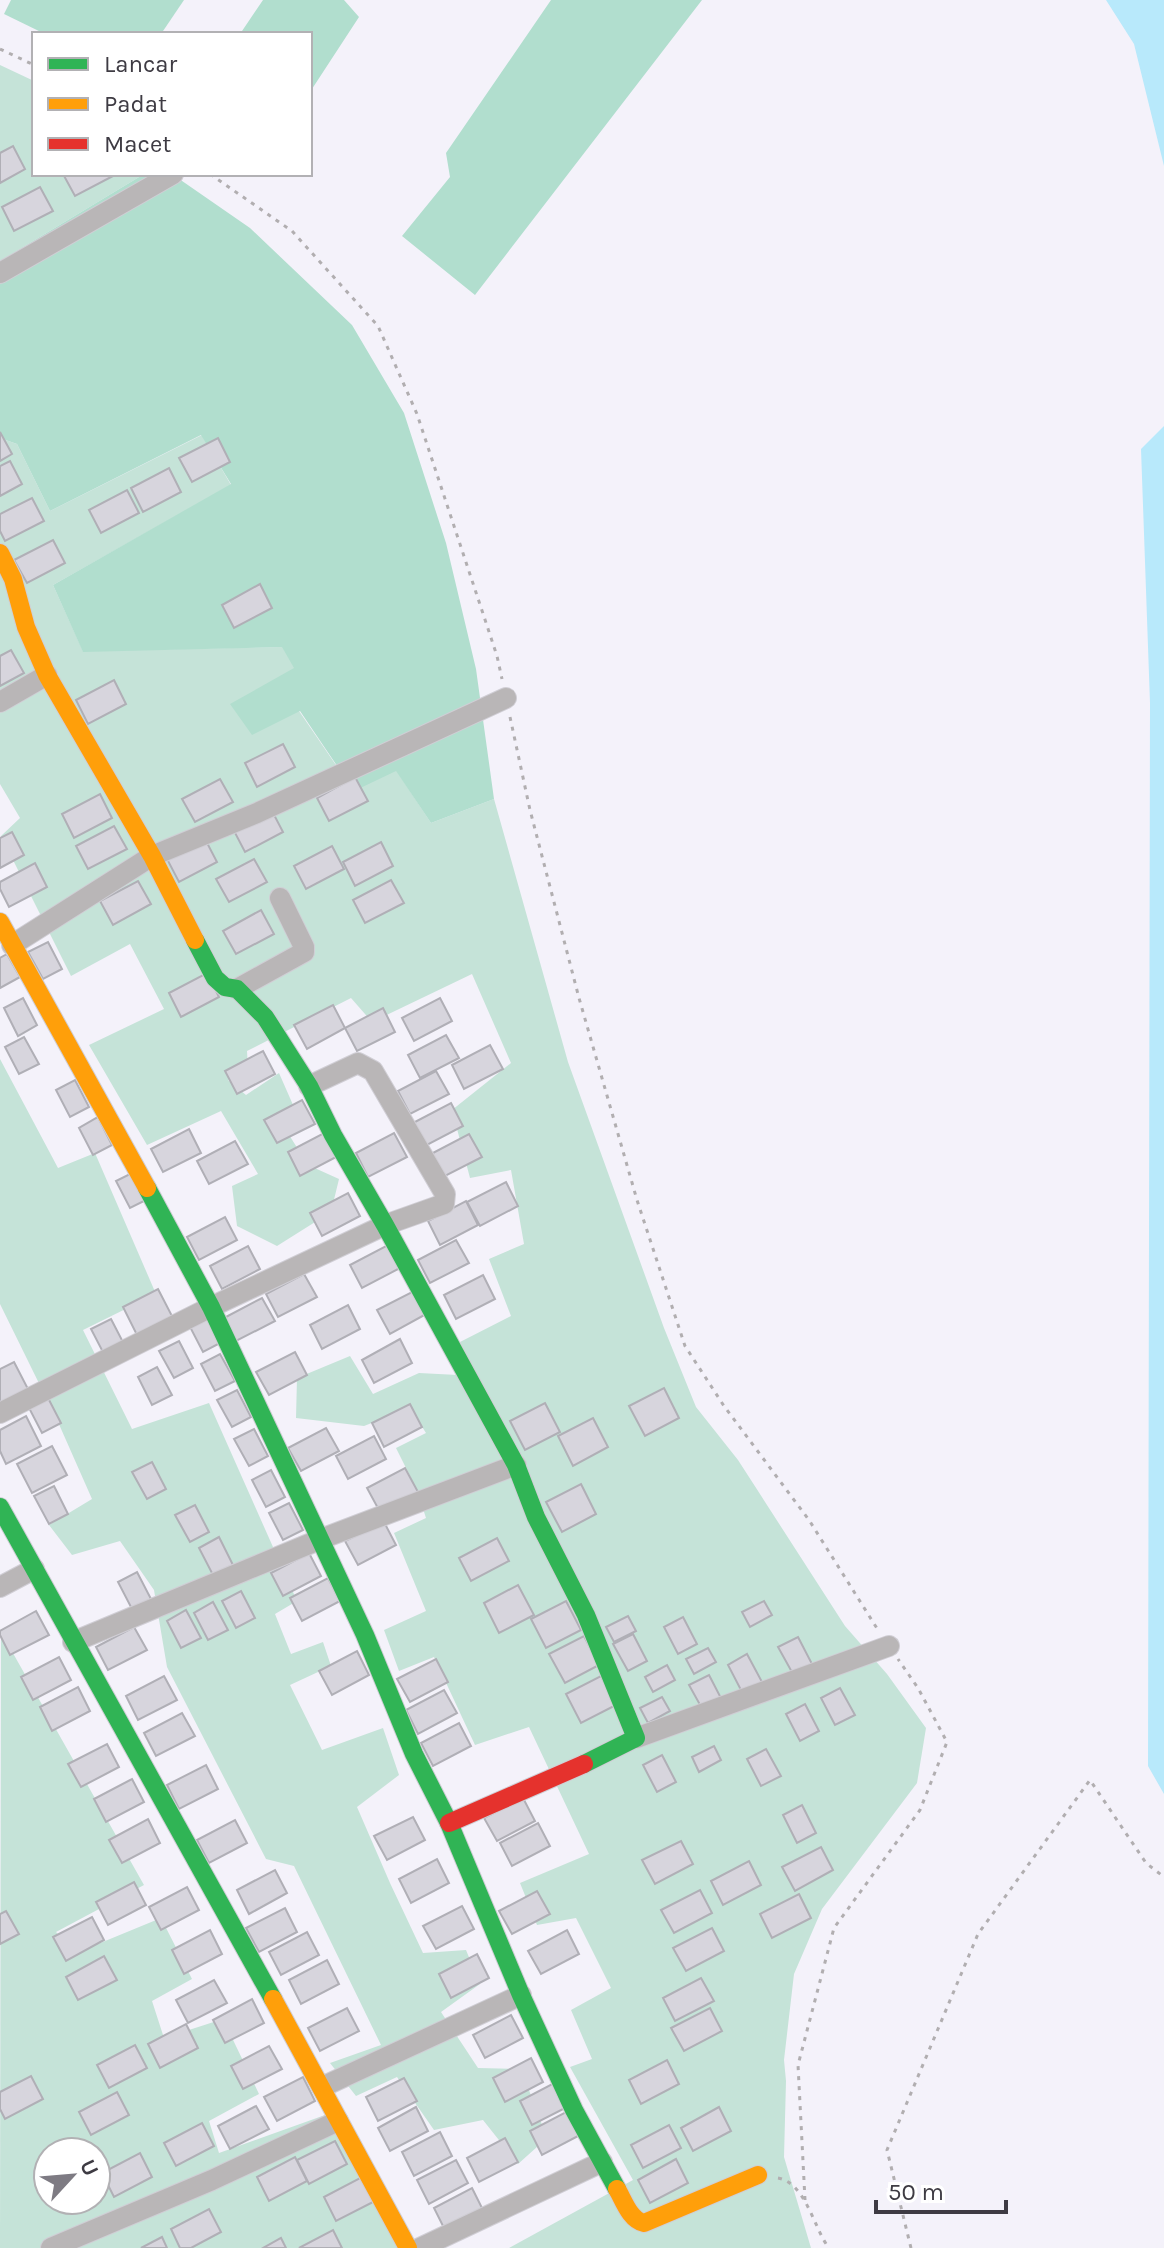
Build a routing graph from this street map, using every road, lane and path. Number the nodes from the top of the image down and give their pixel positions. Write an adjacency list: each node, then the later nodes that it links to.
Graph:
1 (0, 49): 2 (path)
2 (32, 64)
3 (170, 176): 5 (street)
4 (213, 176): 8 (path)
5 (0, 273)
6 (0, 553): 7 (street)
7 (47, 675): 9 (street); 10 (street)
8 (506, 698): 10 (street); 25 (path)
9 (0, 702)
10 (152, 856): 13 (street); 14 (street)
11 (280, 898): 14 (street)
12 (0, 922): 13 (street)
13 (12, 945): 17 (street)
14 (237, 989): 15 (street)
15 (309, 1086): 16 (street); 16 (street)
16 (385, 1225): 17 (street); 19 (street)
17 (211, 1307): 18 (street); 21 (street)
18 (0, 1413)
19 (516, 1465): 21 (street); 26 (street)
20 (0, 1507): 22 (street)
21 (321, 1539): 24 (street); 27 (street)
22 (34, 1569): 23 (street); 24 (street)
23 (0, 1587)
24 (73, 1642): 30 (street)
25 (889, 1646): 26 (street); 34 (path)
26 (636, 1738): 27 (street)
27 (449, 1823): 29 (street)
28 (1164, 1877): 39 (path)
29 (521, 1995): 30 (street); 32 (street)
30 (322, 2087): 31 (street)
31 (338, 2121): 35 (street); 36 (street)
32 (602, 2162): 33 (street); 37 (street)
33 (758, 2175): 34 (path)
34 (805, 2200): 38 (path)
35 (51, 2248)
36 (408, 2248)
37 (420, 2248)
38 (829, 2248)
39 (911, 2248)

